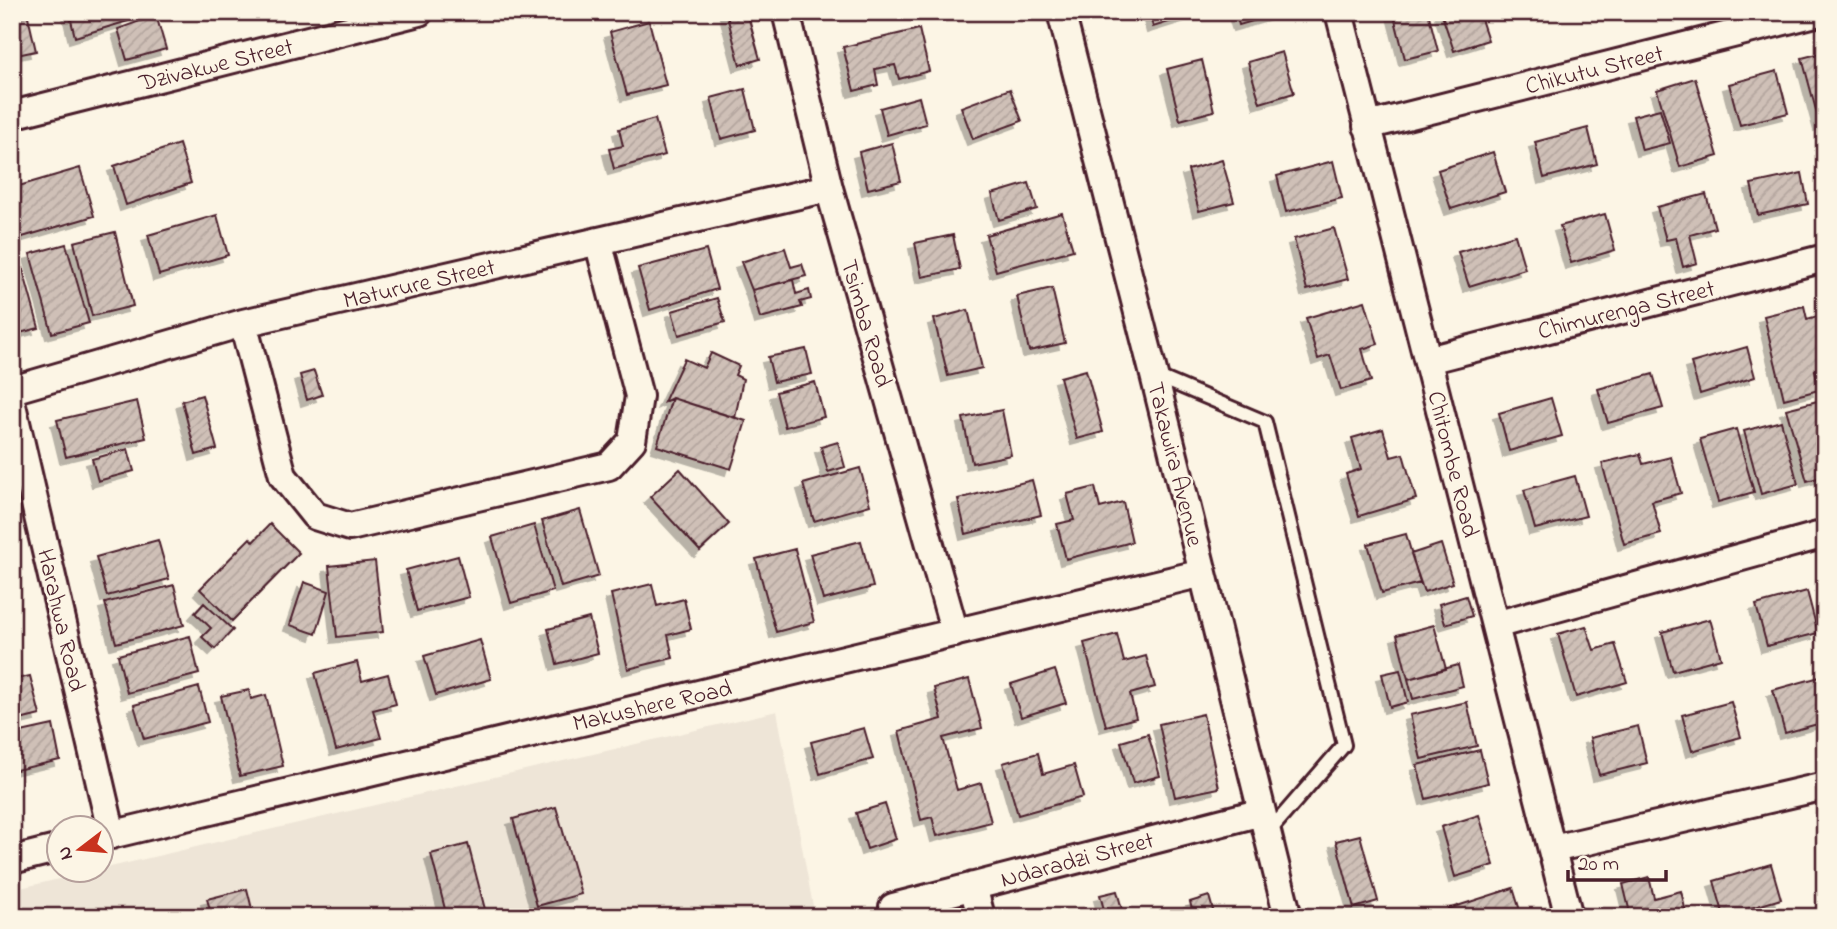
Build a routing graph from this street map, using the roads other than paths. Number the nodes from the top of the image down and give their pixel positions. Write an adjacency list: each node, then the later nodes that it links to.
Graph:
1 (419, 12): 6 (street, Dzivakwe Street)
2 (786, 12): 8 (street, Tsimba Road)
3 (1061, 12): 13 (street, Takawira Avenue)
4 (1339, 12): 7 (street, Chitombe Road)
5 (1821, 12): 7 (street, Chikutu Street)
6 (12, 115)
7 (1367, 126): 12 (street, Chitombe Road)
8 (829, 188): 9 (street, Maturure Street); 19 (street, Tsimba Road)
9 (598, 241): 11 (street, Maturure Street); 11 (street)
10 (1825, 258): 12 (street, Chimurenga Street)
11 (243, 323): 14 (street, Maturure Street)
12 (1428, 360): 18 (street, Chitombe Road)
13 (1154, 375): 17 (street, Takawira Avenue); 22 (lane)
14 (12, 390)
15 (12, 405): 21 (street, Harahwa Road)
16 (1825, 534): 18 (street)
17 (1203, 573): 19 (street, Makushere Road); 22 (street, Takawira Avenue)
18 (1495, 625): 24 (street, Chitombe Road)
19 (954, 633): 23 (street, Makushere Road)
20 (1825, 786): 24 (street)
21 (102, 814)
22 (1265, 823): 27 (street, Ndaradzi Street); 30 (street, Takawira Avenue)
23 (116, 834)
24 (1553, 849): 31 (street, Chitombe Road)
25 (46, 852): 26 (street)
26 (12, 860)
27 (973, 886): 28 (street, Ndaradzi Street); 29 (street)
28 (893, 907)
29 (981, 917)
30 (1288, 917)
31 (1569, 917)

